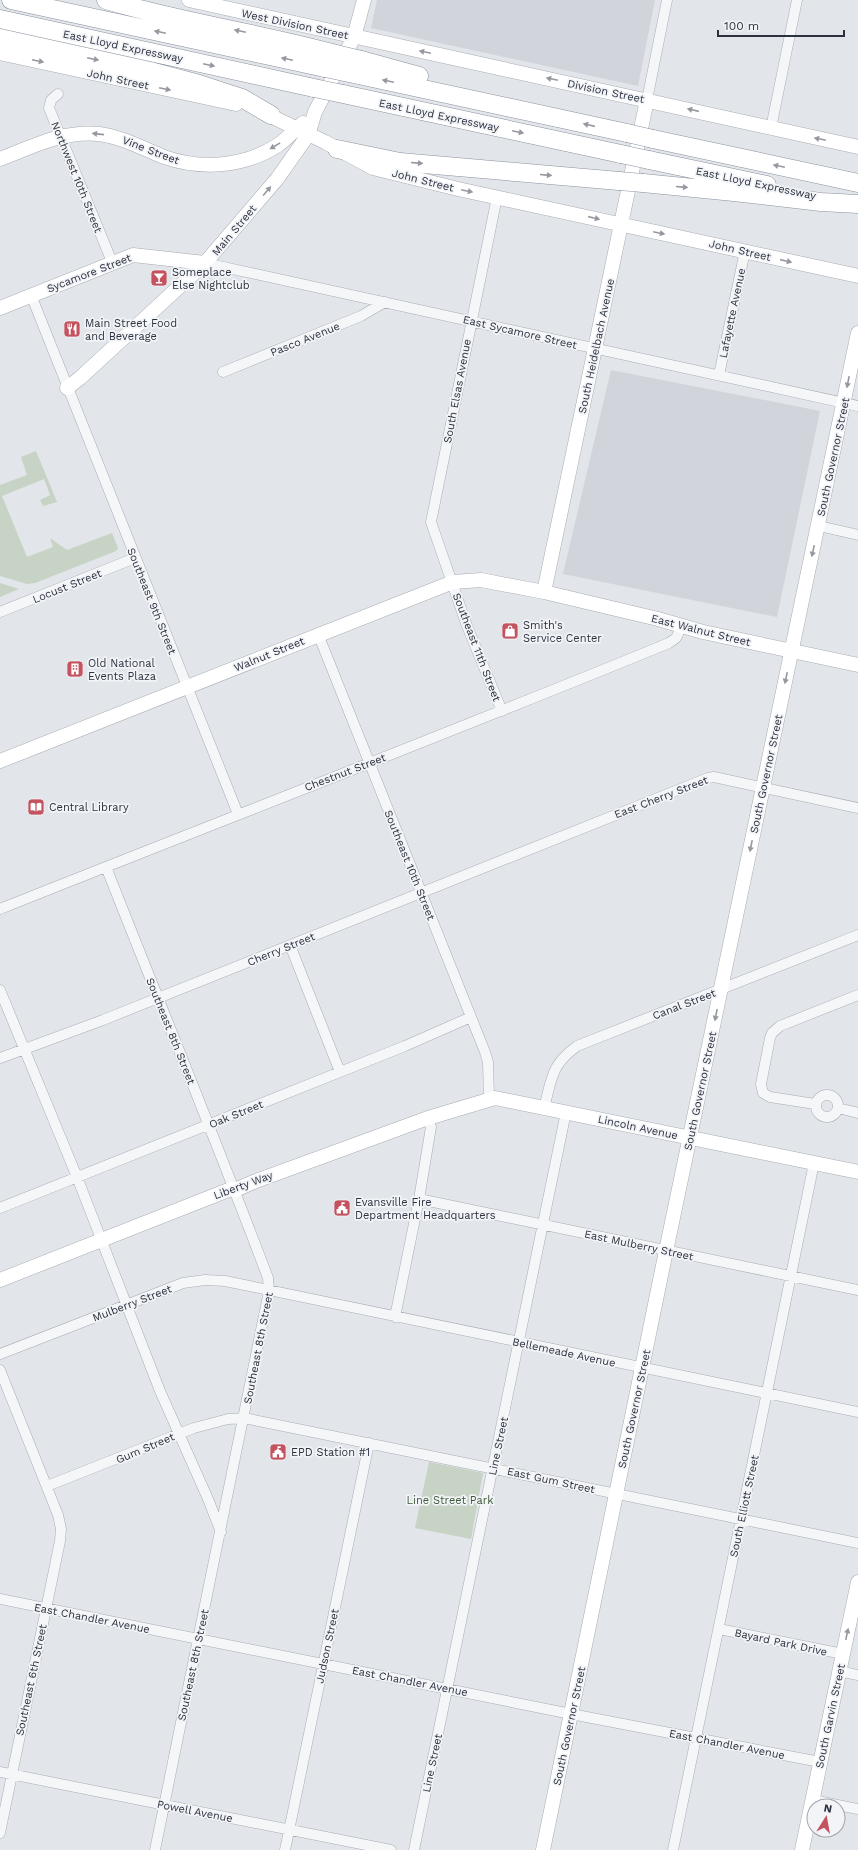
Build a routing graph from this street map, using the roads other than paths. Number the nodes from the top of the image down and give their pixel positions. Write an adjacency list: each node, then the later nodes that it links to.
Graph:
1 (106, 0): 11 (highway, one-way to 1)
2 (189, 0): 8 (main road, West Division Street)
3 (364, 0): 8 (main road)
4 (667, 0): 13 (street)
5 (797, 0): 15 (street)
6 (18, 2): 11 (highway, East Lloyd Expressway, one-way to 6)
7 (0, 19): 23 (highway, East Lloyd Expressway, one-way to 23, bridge)
8 (354, 37): 13 (main road, Division Street, one-way to 8); 16 (main road, Vine Street)
9 (0, 38): 14 (highway, one-way to 14)
10 (0, 53): 14 (main road, John Street, one-way to 14)
11 (329, 60): 21 (highway, East Lloyd Expressway, one-way to 11, bridge)
12 (58, 94): 17 (street, Northwest 10th Street)
13 (647, 100): 15 (main road, Division Street, one-way to 13); 24 (main road, South Heidelbach Avenue)
14 (271, 115): 16 (main road, John Street)
15 (771, 128): 18 (main road, Division Street, one-way to 15)
16 (302, 132): 17 (main road, Vine Street, one-way to 17); 19 (main road, John Street); 27 (main road, Main Street, one-way to 16)
17 (60, 136): 20 (main road, Vine Street); 26 (street, Northwest 10th Street)
18 (858, 147)
19 (337, 149): 22 (main road, John Street, one-way to 22); 23 (highway, one-way to 23, bridge)
20 (0, 159)
21 (858, 183)
22 (497, 197): 24 (main road, John Street, one-way to 24); 32 (street, South Elsas Avenue)
23 (858, 204)
24 (621, 225): 25 (main road, John Street, one-way to 25); 34 (main road, South Heidelbach Avenue)
25 (745, 251): 28 (main road, John Street, one-way to 28); 36 (street, Lafayette Avenue)
26 (112, 262): 27 (main road, Sycamore Street); 29 (main road, Sycamore Street)
27 (205, 263): 30 (street, East Sycamore Street); 37 (main road, Main Street)
28 (858, 276)
29 (31, 295): 31 (main road, Sycamore Street); 37 (street, Southeast 9th Street)
30 (385, 302): 32 (street, East Sycamore Street); 35 (street, Pasco Avenue)
31 (0, 308)
32 (471, 321): 34 (street, East Sycamore Street); 43 (street, South Elsas Avenue)
33 (858, 333): 38 (main road, South Governor Street, one-way to 38)
34 (595, 348): 36 (street, East Sycamore Street); 44 (main road, South Heidelbach Avenue)
35 (223, 372)
36 (719, 375): 38 (street, East Sycamore Street)
37 (67, 388): 42 (street, Southeast 9th Street)
38 (844, 403): 39 (street, East Sycamore Street); 40 (main road, South Governor Street)
39 (858, 406)
40 (819, 526): 41 (street); 48 (main road, South Governor Street, one-way to 48)
41 (858, 535)
42 (135, 558): 45 (street, Locust Street); 50 (street, Southeast 9th Street)
43 (453, 582): 44 (main road, Walnut Street); 47 (main road, Walnut Street); 51 (street, Southeast 11th Street)
44 (544, 592): 46 (main road, East Walnut Street)
45 (0, 612)
46 (682, 626): 48 (main road, East Walnut Street); 51 (street, Chestnut Street)
47 (318, 634): 50 (main road, Walnut Street); 53 (street, Southeast 10th Street)
48 (792, 651): 49 (main road, East Walnut Street); 54 (main road, South Governor Street, one-way to 54)
49 (858, 665)
50 (186, 687): 52 (main road, Walnut Street); 56 (street, Southeast 9th Street)
51 (502, 711): 53 (street, Chestnut Street)
52 (0, 761)
53 (369, 763): 56 (street, Chestnut Street); 59 (street, Southeast 10th Street)
54 (764, 787): 55 (street, East Cherry Street); 57 (street, East Cherry Street); 64 (main road, South Governor Street, one-way to 64)
55 (858, 808)
56 (238, 814): 58 (street, Chestnut Street)
57 (560, 837): 59 (street, Cherry Street)
58 (106, 867): 60 (street, Chestnut Street); 66 (street, Southeast 8th Street)
59 (421, 892): 62 (street, Cherry Street); 67 (street, Southeast 10th Street)
60 (0, 909)
61 (858, 935): 64 (street, Canal Street)
62 (290, 945): 66 (street, Cherry Street); 70 (street)
63 (0, 990): 68 (street)
64 (721, 990): 73 (street, Canal Street); 79 (main road, South Governor Street, one-way to 79)
65 (858, 995): 72 (street)
66 (158, 998): 68 (street, Cherry Street); 78 (street, Southeast 8th Street)
67 (471, 1017): 70 (street, Oak Street); 71 (street, Southeast 10th Street)
68 (24, 1048): 69 (street, Cherry Street); 82 (street)
69 (0, 1058)
70 (340, 1072): 78 (street, Oak Street)
71 (489, 1099): 73 (main road, Lincoln Avenue); 77 (main road, Liberty Way)
72 (816, 1104): 74 (street); 74 (street)
73 (544, 1108): 75 (main road, Lincoln Avenue)
74 (838, 1108): 76 (street)
75 (566, 1112): 79 (main road, Lincoln Avenue); 86 (street, Line Street)
76 (858, 1113)
77 (428, 1118): 83 (main road, Liberty Way); 84 (street)
78 (208, 1125): 82 (street, Oak Street); 83 (street, Southeast 8th Street)
79 (691, 1138): 80 (main road, Lincoln Avenue); 88 (main road, South Governor Street)
80 (814, 1163): 81 (main road, Lincoln Avenue); 89 (street, South Elliott Street)
81 (858, 1172)
82 (77, 1177): 85 (street, Oak Street); 87 (street)
83 (235, 1190): 87 (main road, Liberty Way); 92 (street, Southeast 8th Street)
84 (419, 1199): 86 (street, East Mulberry Street); 94 (street)
85 (0, 1208)
86 (543, 1225): 88 (street, East Mulberry Street); 95 (street, Line Street)
87 (102, 1240): 90 (main road, Liberty Way); 93 (street)
88 (666, 1251): 89 (street, East Mulberry Street); 97 (main road, South Governor Street)
89 (791, 1276): 91 (street, East Mulberry Street); 99 (street, South Elliott Street)
90 (0, 1280)
91 (858, 1290)
92 (269, 1291): 93 (street, Mulberry Street); 94 (street, Bellemeade Avenue); 101 (street, Southeast 8th Street)
93 (127, 1304): 96 (street, Mulberry Street); 102 (street)
94 (395, 1317): 95 (street, Bellemeade Avenue)
95 (520, 1342): 97 (street, Bellemeade Avenue); 104 (street, Line Street)
96 (0, 1354)
97 (643, 1368): 99 (street, Bellemeade Avenue); 106 (main road, South Governor Street)
98 (0, 1370): 105 (street, Southeast 6th Street)
99 (766, 1394): 100 (street, Bellemeade Avenue); 107 (street, South Elliott Street)
100 (858, 1412)
101 (244, 1418): 102 (street, Gum Street); 103 (street, East Gum Street); 108 (street, Southeast 8th Street)
102 (179, 1434): 105 (street, Gum Street); 108 (street)
103 (369, 1443): 104 (street, East Gum Street); 116 (street, Judson Street)
104 (493, 1468): 106 (street, East Gum Street); 119 (street, Line Street)
105 (47, 1486): 112 (street, Southeast 6th Street)
106 (617, 1493): 107 (street, East Gum Street); 120 (main road, South Governor Street)
107 (741, 1519): 109 (street, East Gum Street); 113 (street, South Elliott Street)
108 (221, 1532): 114 (street, Southeast 8th Street)
109 (858, 1543)
110 (858, 1582): 115 (main road, South Garvin Street, one-way to 110)
111 (0, 1600): 112 (street, East Chandler Avenue)
112 (46, 1609): 114 (street, East Chandler Avenue); 124 (street, Southeast 6th Street)
113 (718, 1629): 115 (street, Bayard Park Drive); 121 (street, South Elliott Street)
114 (199, 1639): 116 (street, East Chandler Avenue); 126 (street, Southeast 8th Street)
115 (843, 1654): 117 (main road, South Garvin Street)
116 (324, 1664): 119 (street, East Chandler Avenue); 129 (street, Judson Street)
117 (839, 1672): 118 (street); 122 (main road, South Garvin Street)
118 (858, 1675)
119 (447, 1689): 120 (street, East Chandler Avenue); 135 (street, Line Street)
120 (571, 1714): 121 (street, East Chandler Avenue); 136 (main road, South Governor Street)
121 (696, 1738): 122 (street, East Chandler Avenue); 137 (street, South Elliott Street)
122 (820, 1762): 125 (main road, South Garvin Street)
123 (0, 1772): 124 (street, Powell Avenue)
124 (12, 1774): 126 (street, Powell Avenue); 131 (street, Southeast 6th Street)
125 (813, 1798)
126 (164, 1804): 129 (street, Powell Avenue); 132 (street, Southeast 8th Street)
127 (846, 1807): 128 (street)
128 (858, 1809)
129 (289, 1830): 133 (street, Judson Street); 134 (street, Powell Avenue)
130 (806, 1832): 138 (main road, South Garvin Street)
131 (0, 1833)
132 (155, 1850)
133 (285, 1850)
134 (391, 1850)
135 (414, 1850)
136 (543, 1850)
137 (673, 1850)
138 (802, 1850)

